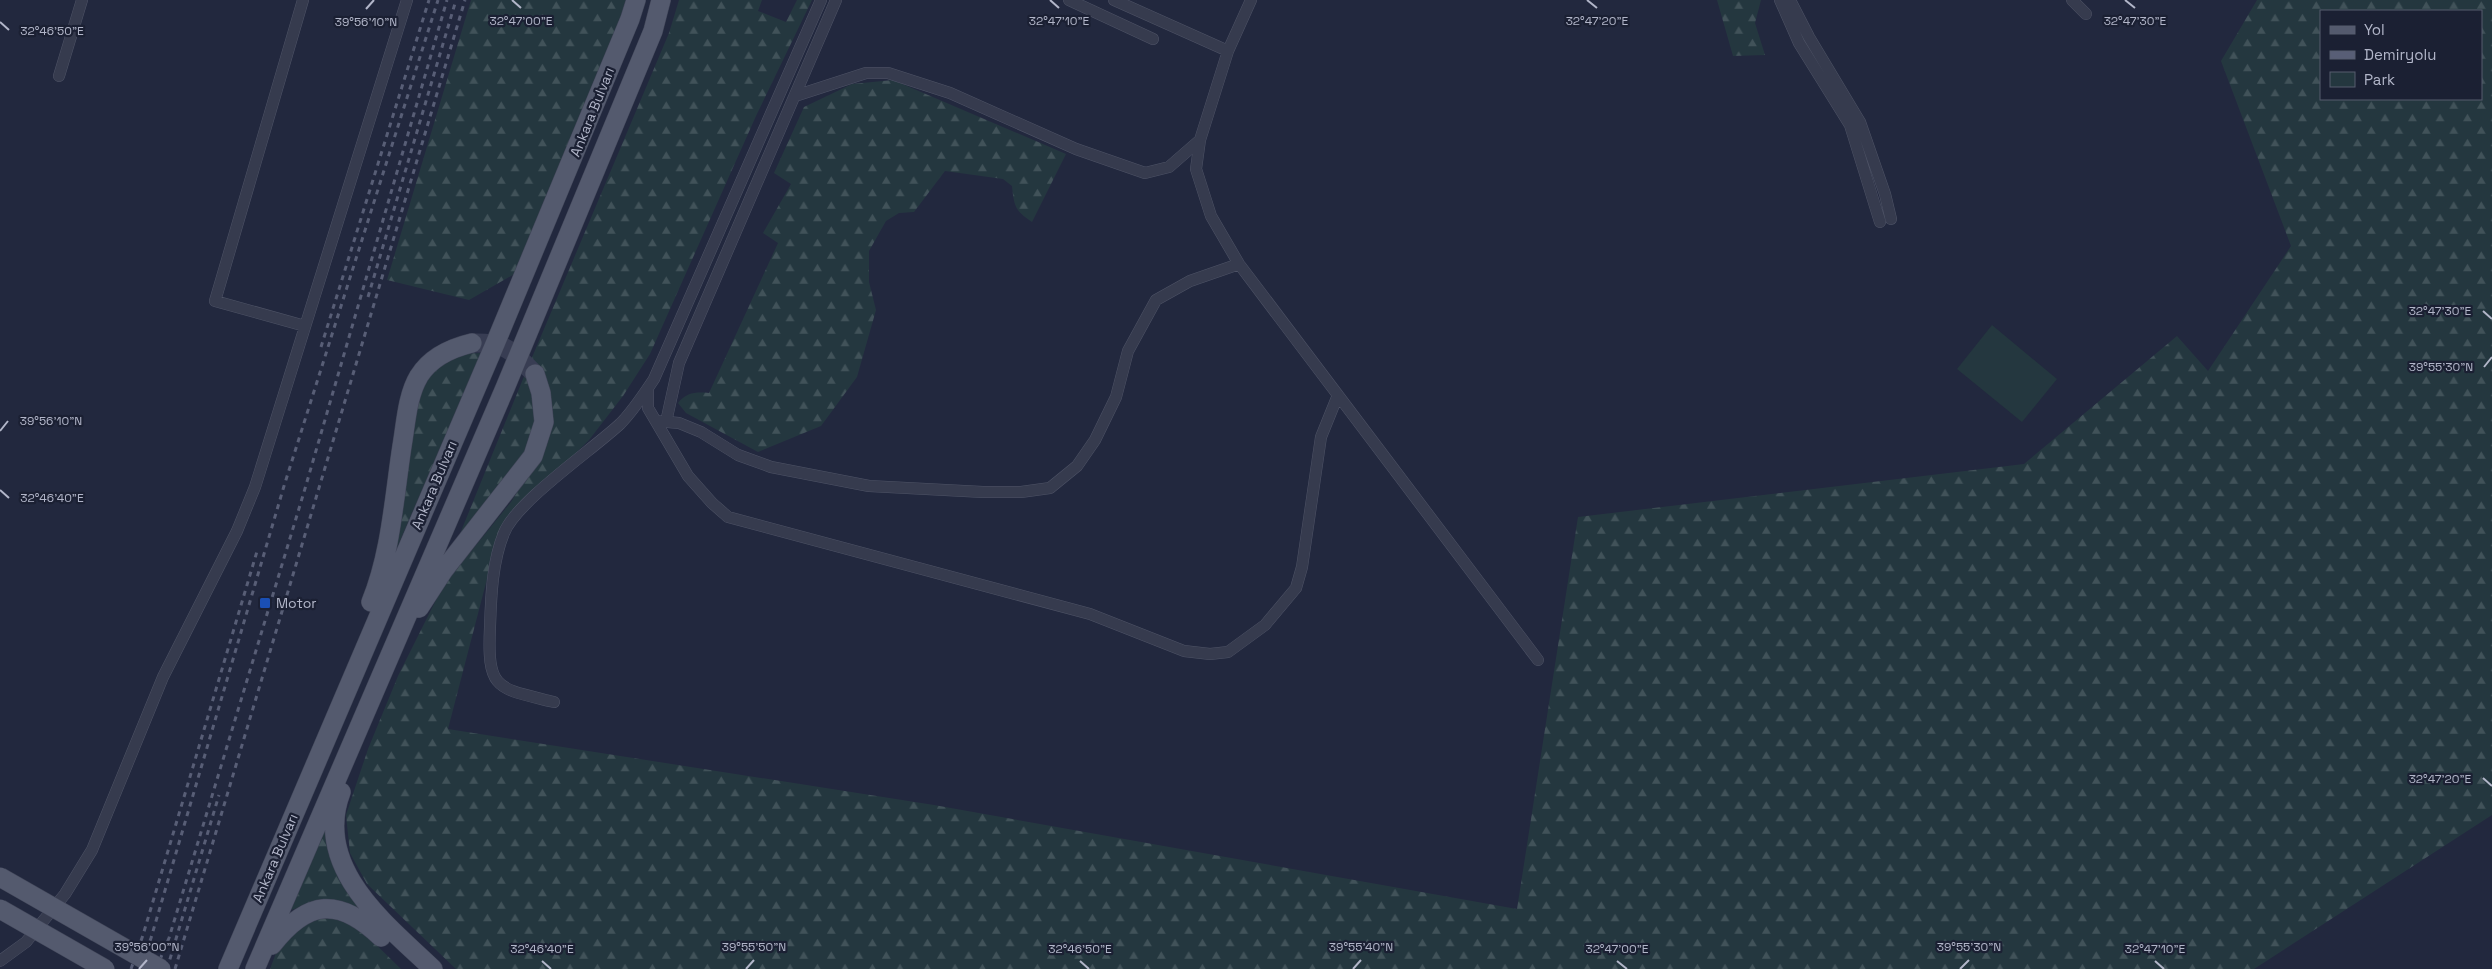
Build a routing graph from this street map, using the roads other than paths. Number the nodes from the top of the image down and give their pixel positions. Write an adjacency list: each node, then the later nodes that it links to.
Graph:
1 (82, 0): 17 (street)
2 (303, 0): 21 (street)
3 (407, 0): 21 (street)
4 (636, 0): 30 (main road, Ankara Bulvarı)
5 (661, 0): 28 (main road, Ankara Bulvarı)
6 (821, 0): 24 (street)
7 (836, 0): 18 (street)
8 (1069, 0): 15 (street)
9 (1114, 0): 16 (street)
10 (1251, 0): 16 (street)
11 (1780, 0): 12 (street)
12 (1790, 0)
13 (2072, 0): 14 (street)
14 (2086, 14)
15 (1153, 39)
16 (1228, 51): 19 (street)
17 (59, 76)
18 (795, 96): 19 (street); 26 (street)
19 (1200, 140): 20 (street)
20 (1239, 264): 25 (street); 26 (street)
21 (305, 326): 33 (street)
22 (472, 343): 30 (main road)
23 (535, 374): 28 (main road)
24 (648, 388): 26 (street); 29 (street)
25 (1338, 395): 26 (street); 27 (street)
26 (661, 421)
27 (1538, 660)
28 (382, 669): 34 (main road, Ankara Bulvarı); 39 (main road)
29 (554, 702)
30 (310, 774): 37 (main road, Ankara Bulvarı)
31 (0, 877): 36 (main road, bridge)
32 (0, 909): 35 (main road, bridge)
33 (0, 961)
34 (256, 968): 38 (main road)
35 (104, 969)
36 (161, 969)
37 (228, 969)
38 (416, 969)
39 (433, 969)

